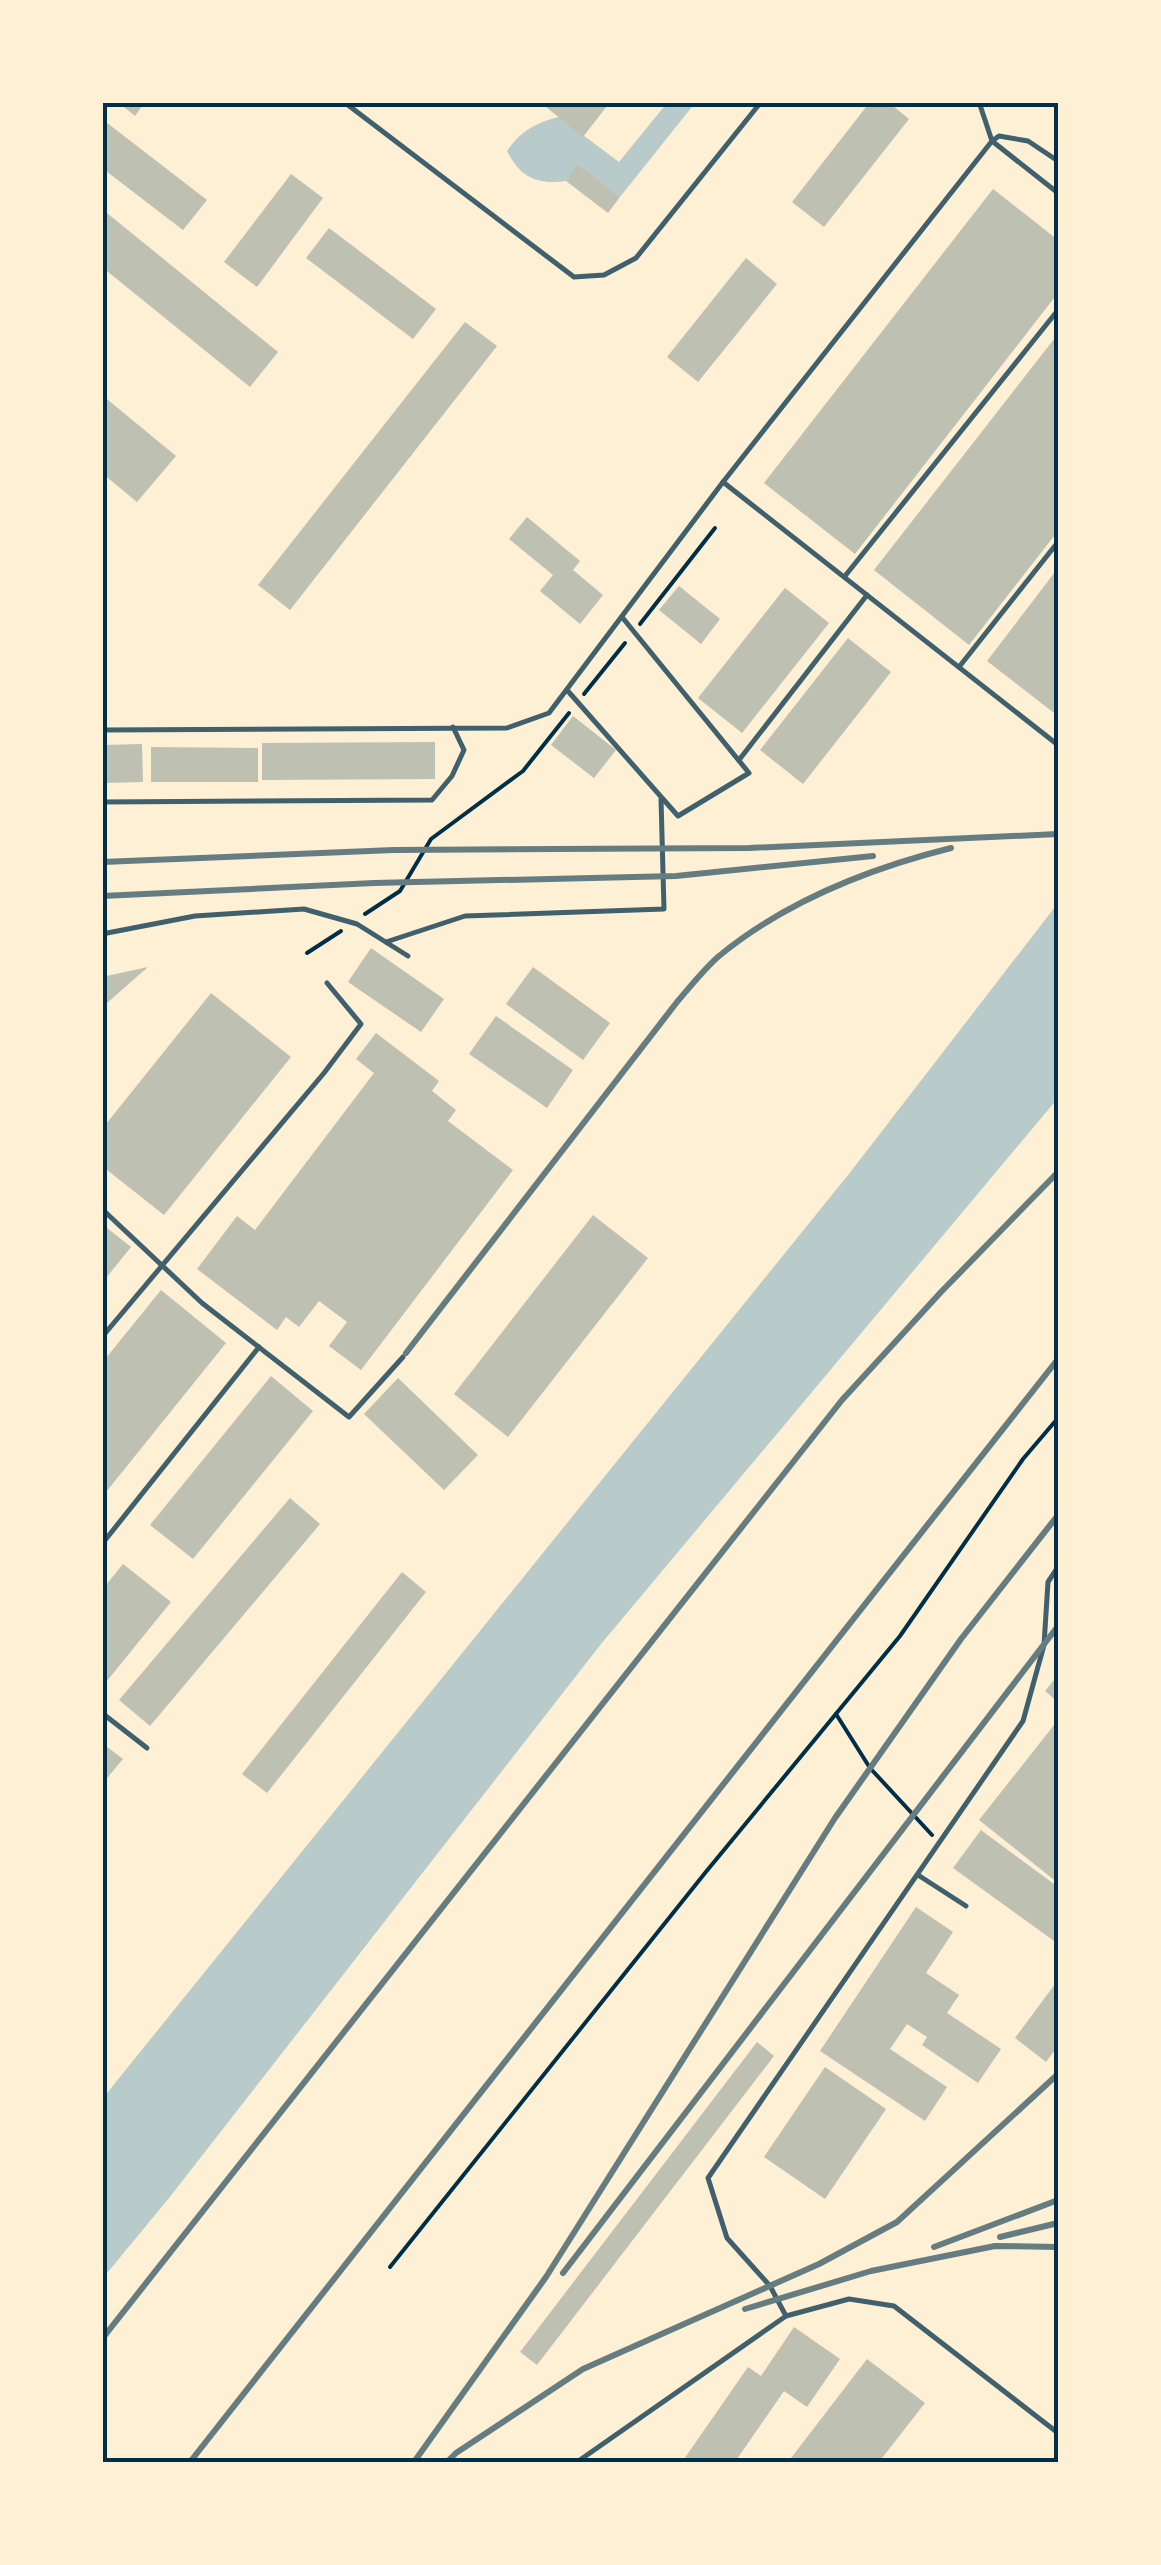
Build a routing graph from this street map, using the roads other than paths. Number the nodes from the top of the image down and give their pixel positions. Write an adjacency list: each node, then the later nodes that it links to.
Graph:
1 (344, 102): 2 (lane)
2 (761, 102)
3 (979, 102): 4 (lane)
4 (992, 141): 5 (lane); 6 (lane); 8 (lane)
5 (1058, 161)
6 (1058, 193)
7 (1058, 310): 10 (lane)
8 (723, 482): 10 (lane); 12 (lane)
9 (1058, 542): 13 (lane)
10 (844, 577): 11 (lane)
11 (868, 595): 13 (lane); 18 (lane)
12 (622, 616): 14 (lane); 18 (lane)
13 (959, 667): 17 (lane)
14 (567, 690): 15 (lane); 19 (lane)
15 (454, 727): 16 (lane); 20 (lane)
16 (102, 730)
17 (1058, 745)
18 (739, 760): 19 (lane)
19 (661, 796): 22 (lane)
20 (102, 802)
21 (102, 934): 22 (lane)
22 (386, 942): 23 (lane)
23 (408, 956)
24 (327, 983): 26 (lane)
25 (102, 1209): 26 (lane)
26 (164, 1266): 27 (lane); 28 (lane)
27 (102, 1337)
28 (259, 1347): 29 (lane); 30 (lane)
29 (403, 1357)
30 (102, 1544)
31 (1058, 1567): 34 (lane)
32 (102, 1712): 33 (lane)
33 (147, 1748)
34 (918, 1874): 35 (lane); 36 (lane)
35 (966, 1906)
36 (786, 2316): 37 (lane); 38 (lane)
37 (1058, 2433)
38 (577, 2462)

